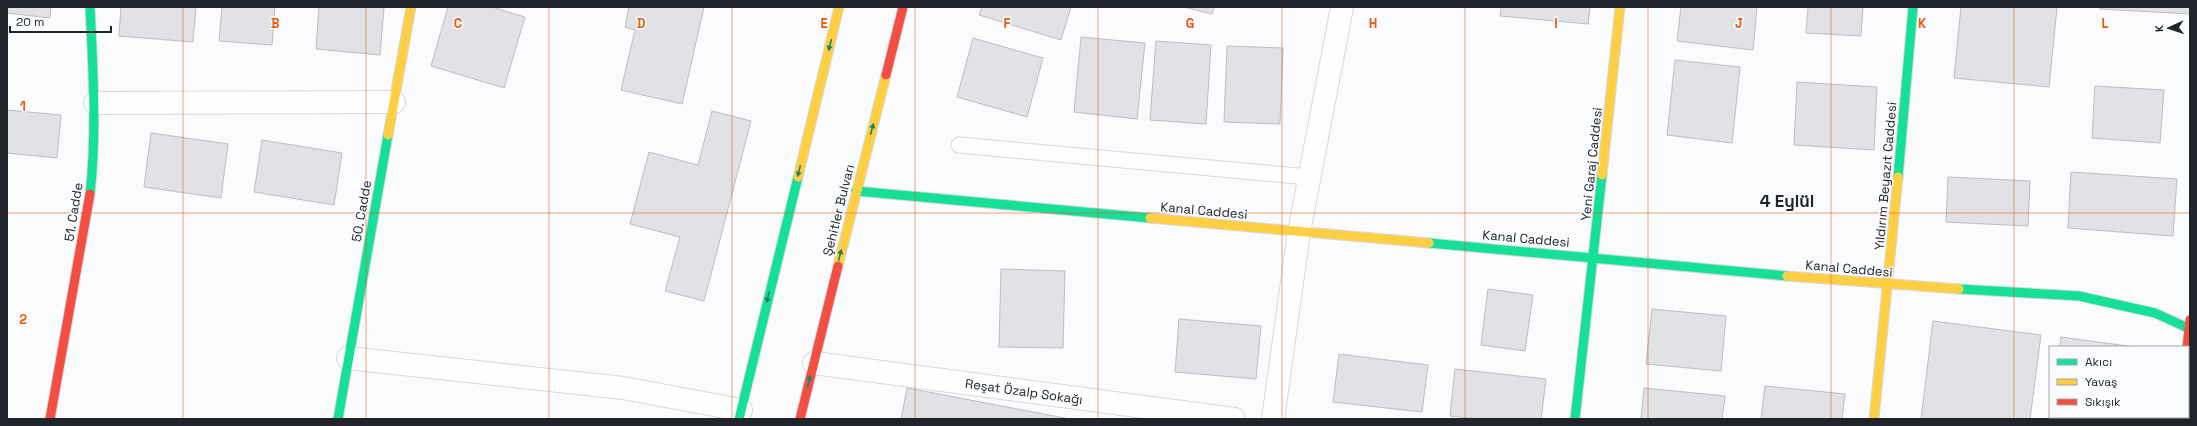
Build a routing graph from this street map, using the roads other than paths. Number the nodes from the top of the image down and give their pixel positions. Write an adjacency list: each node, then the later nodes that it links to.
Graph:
1 (90, 7): 9 (street, 51. Cadde)
2 (411, 7): 8 (street, 50. Cadde)
3 (839, 7): 20 (street, one-way to 20)
4 (903, 7): 12 (street, Şehitler Bulvarı, one-way to 4)
5 (1342, 7): 11 (street)
6 (1620, 7): 14 (street, Yeni Garaj Caddesi)
7 (1913, 7): 15 (street, Yıldırım Beyazıt Caddesi)
8 (394, 102): 9 (street); 18 (street, 50. Cadde)
9 (95, 103): 21 (street, 51. Cadde)
10 (959, 145): 11 (lane)
11 (1310, 176): 13 (street)
12 (856, 191): 13 (street, Kanal Caddesi); 19 (street, Şehitler Bulvarı, one-way to 12)
13 (1299, 232): 14 (street, Kanal Caddesi); 25 (street)
14 (1594, 257): 15 (street, Kanal Caddesi); 26 (street, Yeni Garaj Caddesi)
15 (1888, 285): 16 (street, Kanal Caddesi); 27 (street, Yıldırım Beyazıt Caddesi)
16 (2190, 326): 17 (street)
17 (2187, 346)
18 (348, 358): 20 (street); 22 (street, 50. Cadde)
19 (814, 363): 23 (street, Şehitler Bulvarı, one-way to 19); 24 (street, Reşat Özalp Sokağı)
20 (740, 414)
21 (50, 419)
22 (338, 419)
23 (800, 419)
24 (1234, 419)
25 (1273, 419)
26 (1575, 419)
27 (1874, 419)

